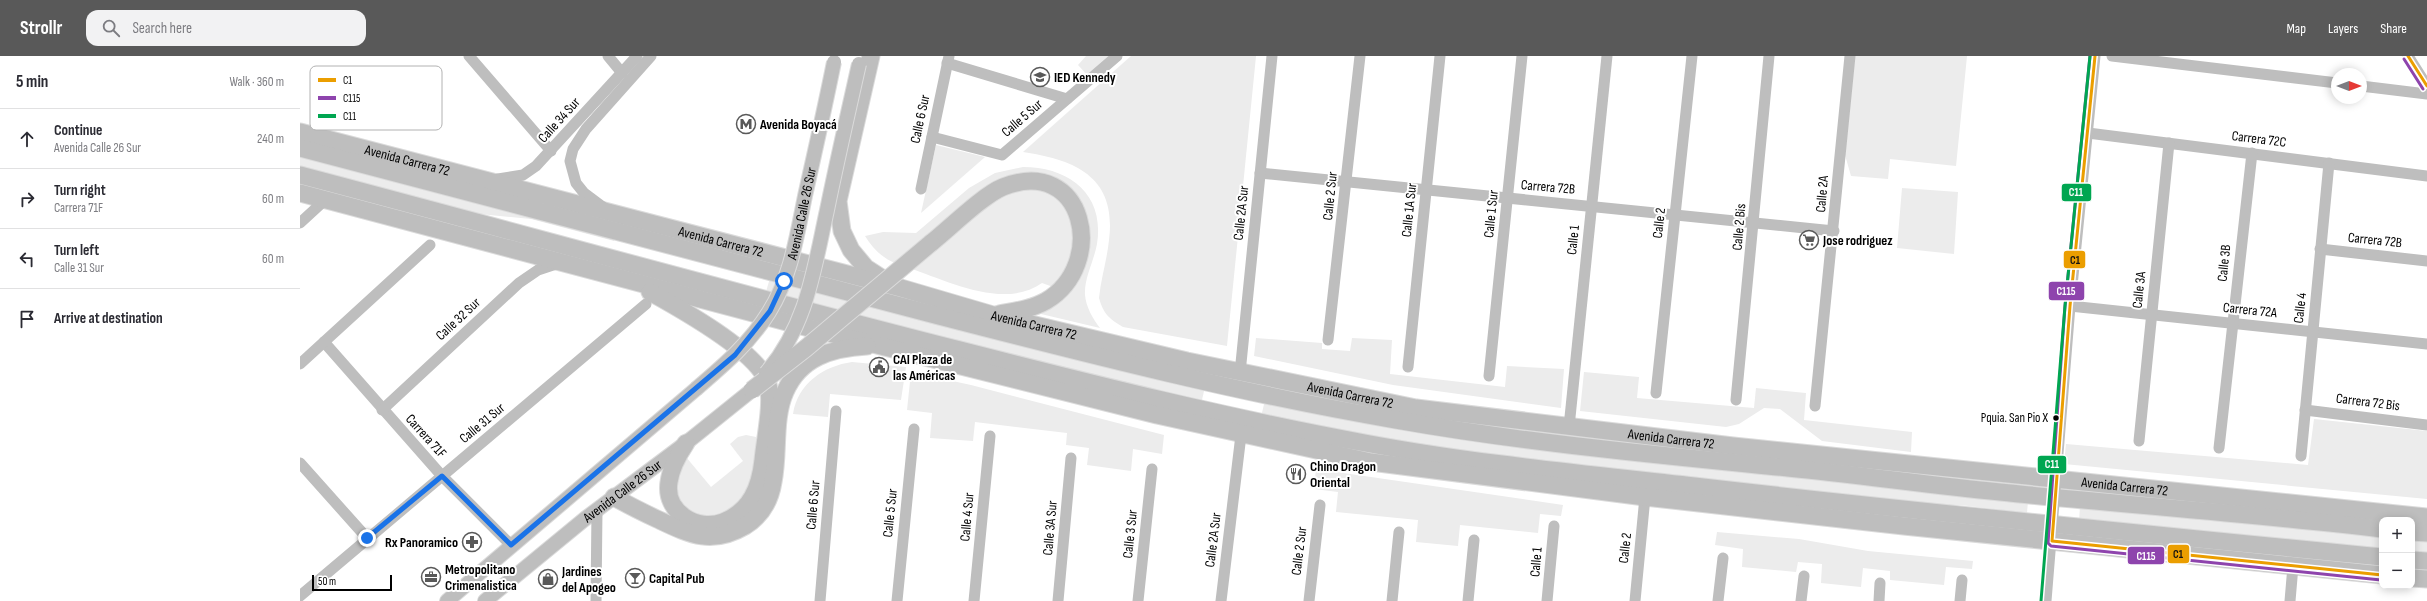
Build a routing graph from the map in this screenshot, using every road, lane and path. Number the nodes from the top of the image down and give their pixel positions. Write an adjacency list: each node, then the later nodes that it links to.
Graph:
1 (469, 56): 32 (street)
2 (608, 56): 20 (street)
3 (637, 56): 20 (street, Calle 34 Sur)
4 (651, 56): 20 (street, Calle 34 Sur)
5 (1117, 56): 25 (street, Calle 5 Sur)
6 (1272, 56): 36 (street, Calle 2A Sur)
7 (1360, 56): 41 (street, Calle 2 Sur)
8 (1440, 56): 43 (street, Calle 1A Sur)
9 (1522, 56): 45 (street, Calle 1 Sur)
10 (1607, 56): 48 (street, Calle 1)
11 (1692, 56): 50 (street, Calle 2)
12 (1769, 56): 52 (street, Calle 2 Bis)
13 (1850, 56): 53 (street, Calle 2A)
14 (2095, 56): 27 (street)
15 (2112, 56): 21 (street)
16 (2408, 56): 22 (street)
17 (835, 59): 120 (main road, Avenida Calle 26 Sur, bridge)
18 (863, 59): 60 (highway); 77 (main road, Avenida Calle 26 Sur, bridge)
19 (948, 60): 25 (street); 28 (street, Calle 6 Sur)
20 (629, 70): 32 (street, Calle 34 Sur); 49 (street, Calle 34 Sur)
21 (2331, 82)
22 (2427, 86)
23 (2367, 87): 24 (street)
24 (2427, 94)
25 (1066, 99): 28 (street, Calle 5 Sur)
26 (300, 132): 30 (highway, Avenida Carrera 72)
27 (2088, 133): 29 (street, Carrera 72C); 62 (street)
28 (932, 137): 42 (street, Calle 6 Sur)
29 (2169, 143): 33 (street, Carrera 72C); 64 (street, Calle 3A)
30 (352, 145): 31 (highway); 35 (highway, Avenida Carrera 72)
31 (300, 146): 38 (highway, Avenida Carrera 72)
32 (551, 151): 40 (street, Calle 34 Sur)
33 (2252, 153): 34 (street, Carrera 72C); 65 (street, Calle 3B)
34 (2328, 163): 39 (street, Carrera 72C); 56 (street, Calle 4)
35 (448, 170): 38 (highway); 40 (highway, Avenida Carrera 72)
36 (1260, 173): 41 (street, Carrera 72B); 75 (street, Calle 2A Sur)
37 (300, 175): 47 (highway)
38 (409, 175): 73 (highway, Avenida Carrera 72)
39 (2427, 176)
40 (488, 180): 49 (highway, Avenida Carrera 72)
41 (1346, 182): 43 (street, Carrera 72B); 67 (street, Calle 2 Sur)
42 (921, 189)
43 (1426, 190): 45 (street, Carrera 72B); 74 (street, Calle 1A Sur)
44 (300, 193): 46 (highway)
45 (1508, 199): 48 (street, Carrera 72B); 76 (street, Calle 1 Sur)
46 (325, 200): 51 (street); 54 (highway)
47 (413, 205): 54 (highway); 96 (highway)
48 (1592, 206): 50 (street, Carrera 72B); 86 (street, Calle 1)
49 (607, 211): 60 (highway, Avenida Carrera 72)
50 (1675, 215): 52 (street, Carrera 72B); 78 (street, Calle 2)
51 (300, 223)
52 (1755, 223): 53 (street, Carrera 72B); 79 (street, Calle 2 Bis)
53 (1834, 231): 81 (street, Calle 2A)
54 (457, 234): 58 (highway)
55 (430, 245): 68 (street)
56 (2320, 250): 57 (street, Carrera 72B); 66 (street, Calle 4)
57 (2427, 261)
58 (562, 262): 59 (highway); 82 (street, Calle 32 Sur)
59 (629, 280): 70 (highway); 92 (highway)
60 (901, 288): 63 (highway, Avenida Carrera 72)
61 (646, 304): 100 (street, Calle 31 Sur)
62 (2070, 306): 64 (street, Carrera 72A); 101 (street)
63 (993, 315): 71 (highway, Avenida Carrera 72); 77 (highway, bridge)
64 (2152, 315): 65 (street, Carrera 72A); 91 (street, Calle 3A)
65 (2233, 323): 66 (street, Carrera 72A); 93 (street, Calle 3B)
66 (2312, 332): 69 (street, Carrera 72A); 83 (street, Calle 4)
67 (1328, 340)
68 (324, 342): 72 (street); 82 (street, Carrera 71F)
69 (2427, 344)
70 (883, 345): 89 (highway); 102 (highway)
71 (1187, 361): 73 (highway); 75 (highway, Avenida Carrera 72)
72 (300, 364)
73 (1140, 366): 87 (highway, Avenida Carrera 72)
74 (1408, 367)
75 (1240, 373): 80 (highway, Avenida Carrera 72)
76 (1489, 376)
77 (752, 390): 92 (main road, Avenida Calle 26 Sur)
78 (1656, 393)
79 (1736, 400)
80 (1390, 403): 86 (highway, Avenida Carrera 72); 87 (highway)
81 (1815, 406)
82 (382, 410): 100 (street, Carrera 71F)
83 (2305, 410): 85 (street, Carrera 72 Bis); 94 (street, Calle 4)
84 (836, 411): 139 (street, Calle 6 Sur)
85 (2427, 424)
86 (1569, 427): 101 (highway, Avenida Carrera 72)
87 (1445, 428): 104 (highway, Avenida Carrera 72)
88 (914, 429): 140 (street, Calle 5 Sur)
89 (1241, 435): 99 (highway); 144 (street, Calle 2A Sur)
90 (990, 436): 141 (street, Calle 4 Sur)
91 (2139, 441)
92 (686, 443): 102 (main road, Avenida Calle 26 Sur)
93 (2219, 448)
94 (2300, 456)
95 (1071, 458): 142 (street, Calle 3A Sur)
96 (1479, 460): 99 (highway); 106 (highway)
97 (300, 463): 118 (street)
98 (1152, 469): 143 (street, Calle 3 Sur)
99 (1440, 471): 103 (highway)
100 (442, 476): 118 (street, Calle 31 Sur); 120 (street, Carrera 71F)
101 (2056, 479): 104 (street); 105 (highway, Avenida Carrera 72)
102 (614, 497): 108 (main road, Avenida Calle 26 Sur)
103 (1645, 497): 111 (highway); 149 (street, Calle 2)
104 (2055, 497): 109 (highway, Avenida Carrera 72); 116 (street)
105 (2231, 497): 109 (highway); 110 (highway, Avenida Carrera 72)
106 (1818, 500): 111 (highway); 116 (highway)
107 (1320, 505): 145 (street, Calle 2 Sur)
108 (596, 510): 133 (main road, Avenida Calle 26 Sur); 138 (street)
109 (2278, 517): 113 (highway, Avenida Carrera 72)
110 (2427, 518)
111 (1862, 522): 116 (highway)
112 (1554, 526): 148 (street, Calle 1)
113 (2379, 529)
114 (1399, 532): 146 (street)
115 (2415, 532): 117 (highway)
116 (2053, 533): 121 (highway); 126 (highway); 154 (street)
117 (2427, 533)
118 (367, 538): 134 (street, Calle 31 Sur)
119 (1474, 540): 147 (street)
120 (511, 545): 135 (main road, Avenida Calle 26 Sur)
121 (2316, 550): 122 (highway); 127 (highway)
122 (2379, 557)
123 (1723, 558): 150 (street)
124 (2415, 560): 125 (highway)
125 (2427, 561)
126 (2293, 566): 127 (highway); 155 (street)
127 (2377, 574)
128 (1804, 576): 151 (street)
129 (2415, 578): 131 (highway)
130 (1962, 580): 153 (street)
131 (2427, 580)
132 (1880, 583): 152 (street)
133 (502, 588): 136 (main road, Avenida Calle 26 Sur); 137 (street)
134 (300, 596)
135 (446, 601)
136 (485, 601)
137 (494, 601)
138 (596, 601)
139 (820, 601)
140 (897, 601)
141 (974, 601)
142 (1058, 601)
143 (1138, 601)
144 (1221, 601)
145 (1309, 601)
146 (1392, 601)
147 (1468, 601)
148 (1547, 601)
149 (1635, 601)
150 (1718, 601)
151 (1801, 601)
152 (1879, 601)
153 (1960, 601)
154 (2046, 601)
155 (2290, 601)

